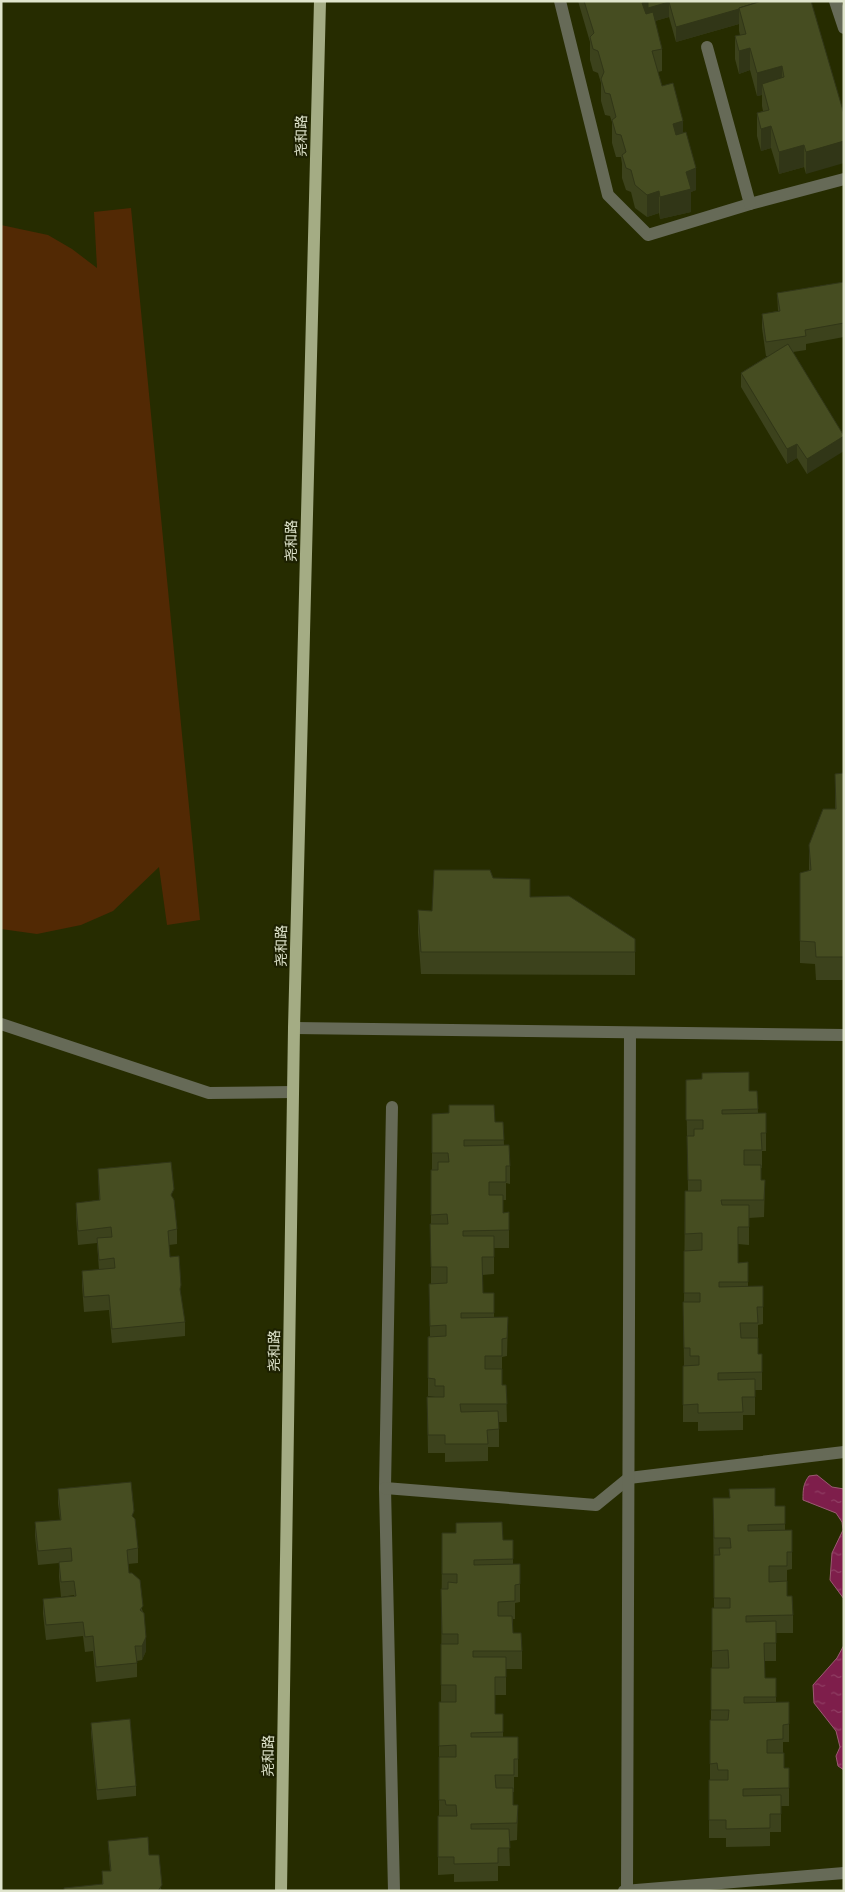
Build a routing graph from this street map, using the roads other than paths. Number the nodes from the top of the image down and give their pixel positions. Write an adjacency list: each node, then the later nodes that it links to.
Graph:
1 (320, 1): 9 (main road, 尧和路)
2 (560, 1): 7 (lane)
3 (835, 1): 4 (lane)
4 (844, 28)
5 (707, 47): 7 (lane)
6 (844, 180): 7 (lane)
7 (750, 204)
8 (1, 1024): 12 (lane)
9 (294, 1028): 10 (lane); 12 (main road, 尧和路)
10 (630, 1033): 11 (lane); 15 (lane)
11 (844, 1035)
12 (293, 1092): 18 (main road, 尧和路)
13 (392, 1107): 16 (lane)
14 (844, 1452): 15 (lane)
15 (630, 1478): 16 (lane); 20 (lane)
16 (385, 1488): 19 (lane)
17 (844, 1873): 20 (lane)
18 (281, 1891)
19 (394, 1891)
20 (626, 1891)

